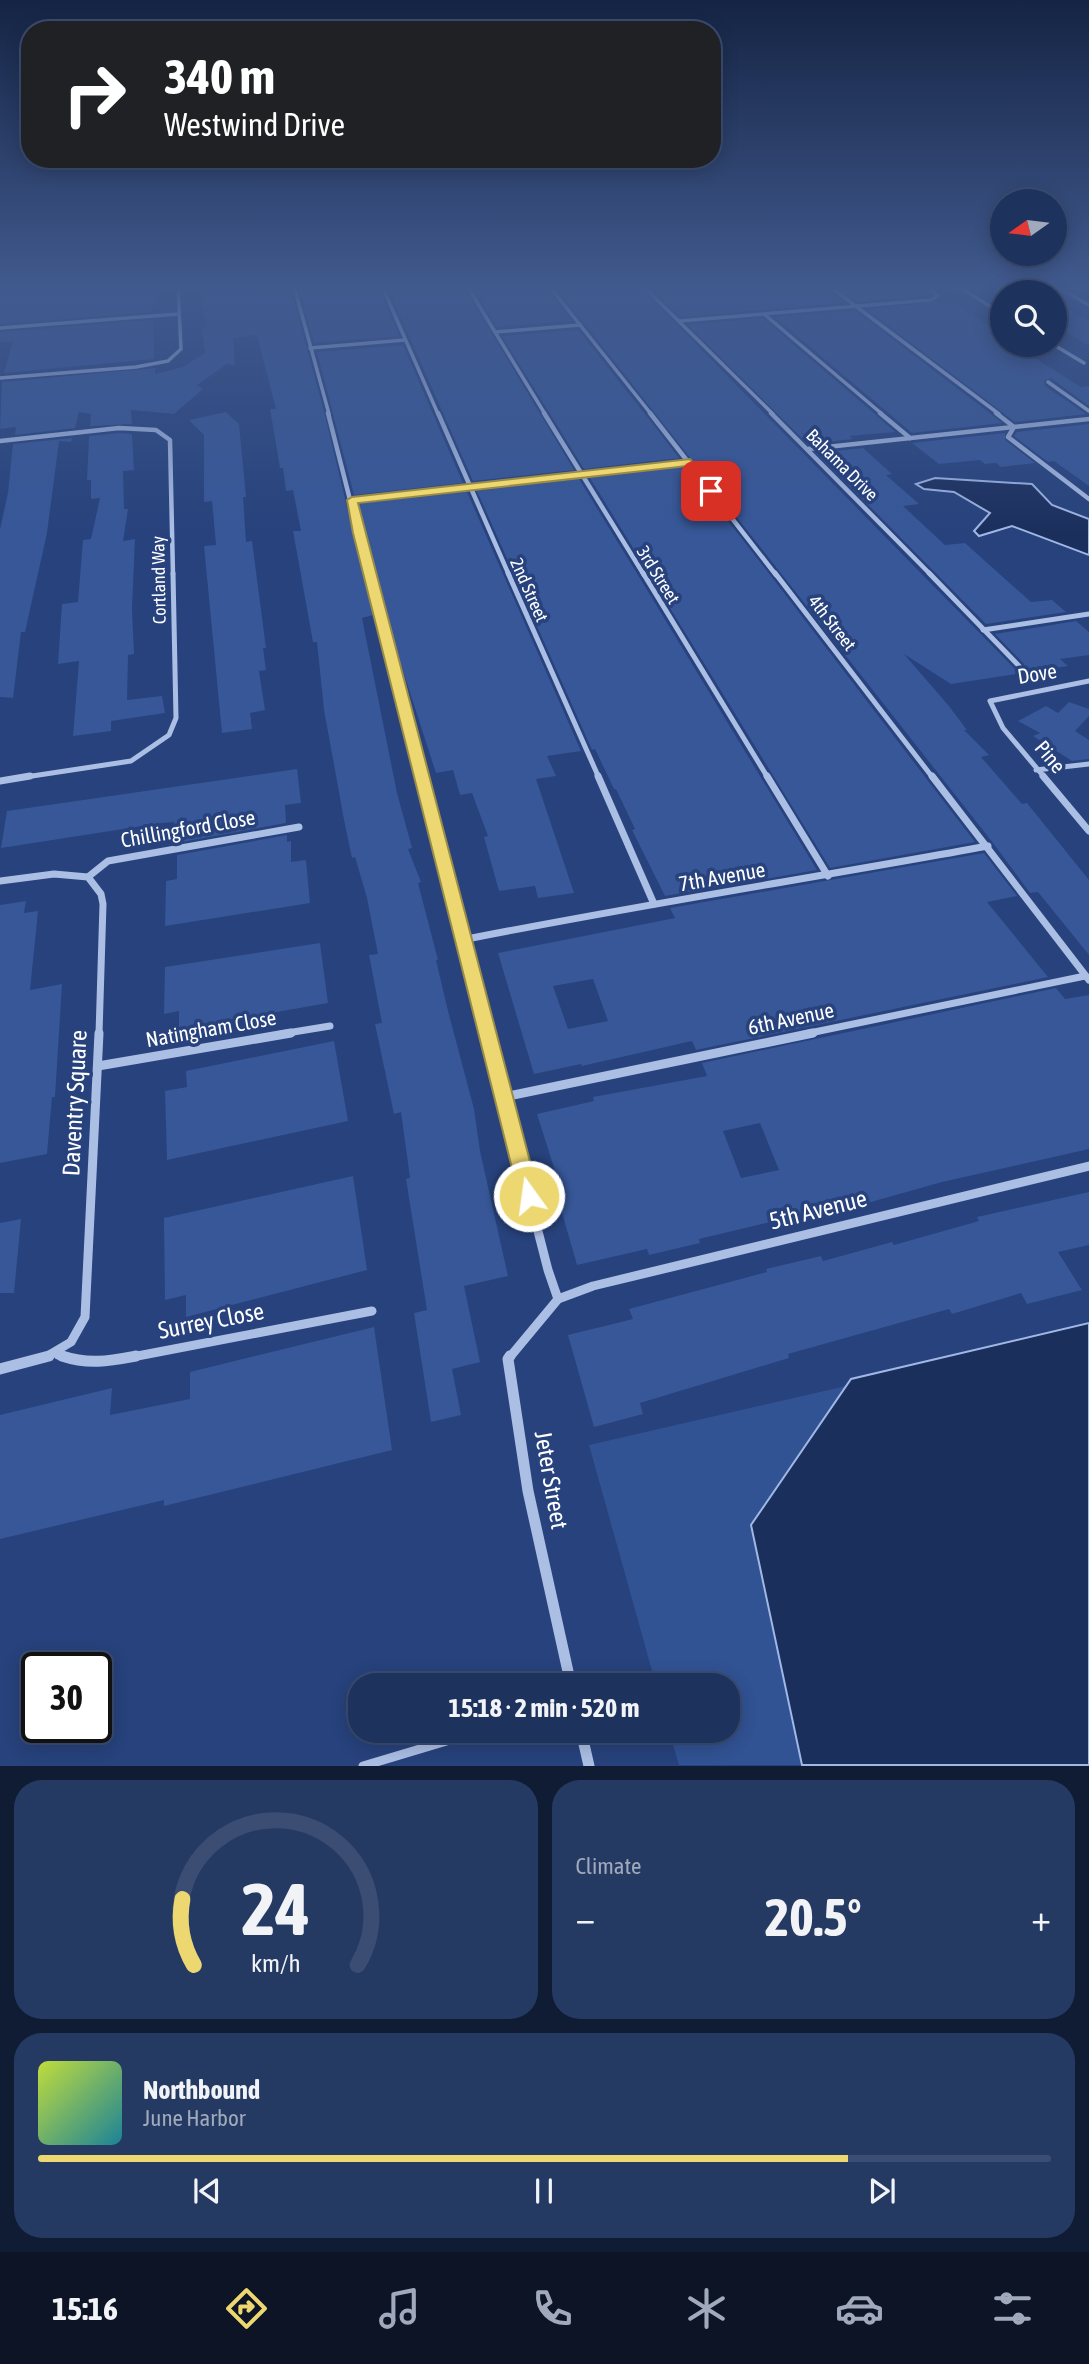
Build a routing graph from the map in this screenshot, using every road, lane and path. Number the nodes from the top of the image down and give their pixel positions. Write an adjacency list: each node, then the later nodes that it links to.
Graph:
1 (119, 368): 9 (street)
2 (316, 368): 21 (street)
3 (417, 368): 19 (street, 2nd Street)
4 (518, 368): 18 (street, 3rd Street)
5 (615, 368): 17 (street, 4th Street)
6 (727, 368): 16 (street, Bahama Drive)
7 (829, 368): 14 (street)
8 (937, 368): 13 (street)
9 (0, 378)
10 (1048, 382): 11 (street)
11 (1089, 411)
12 (1089, 419): 13 (street)
13 (1014, 427): 14 (street); 20 (street)
14 (911, 438): 16 (street)
15 (0, 441): 29 (street, Cortland Way)
16 (808, 449): 23 (street, Bahama Drive)
17 (690, 462): 18 (street); 32 (street, 4th Street)
18 (584, 475): 19 (street); 33 (street, 3rd Street)
19 (469, 487): 21 (street); 36 (street, 2nd Street)
20 (1089, 499)
21 (352, 500): 37 (street)
22 (1089, 614): 23 (street)
23 (983, 629): 24 (street, Bahama Drive)
24 (1020, 667)
25 (1089, 681): 26 (street, Dove)
26 (990, 701): 28 (street, Pine)
27 (1089, 764): 28 (street)
28 (1036, 769): 31 (street, Pine)
29 (0, 781)
30 (299, 827): 34 (street, Chillingford Close)
31 (1089, 831)
32 (988, 846): 33 (street, 7th Avenue); 38 (street, 4th Street)
33 (828, 876): 36 (street, 7th Avenue)
34 (88, 877): 35 (street); 40 (street, Daventry Square)
35 (0, 881)
36 (654, 904): 37 (street, 7th Avenue)
37 (462, 940): 41 (street)
38 (1087, 978): 41 (street, 6th Avenue)
39 (330, 1026): 40 (street, Natingham Close)
40 (98, 1066): 45 (street, Daventry Square)
41 (504, 1097): 43 (street)
42 (1089, 1166): 43 (street, 5th Avenue)
43 (558, 1299): 47 (street, Jeter Street)
44 (372, 1311): 45 (street, Surrey Close)
45 (58, 1355): 46 (street)
46 (0, 1369)
47 (568, 1673)
48 (440, 1743): 50 (lane)
49 (584, 1743): 51 (street)
50 (363, 1766)
51 (589, 1766)

